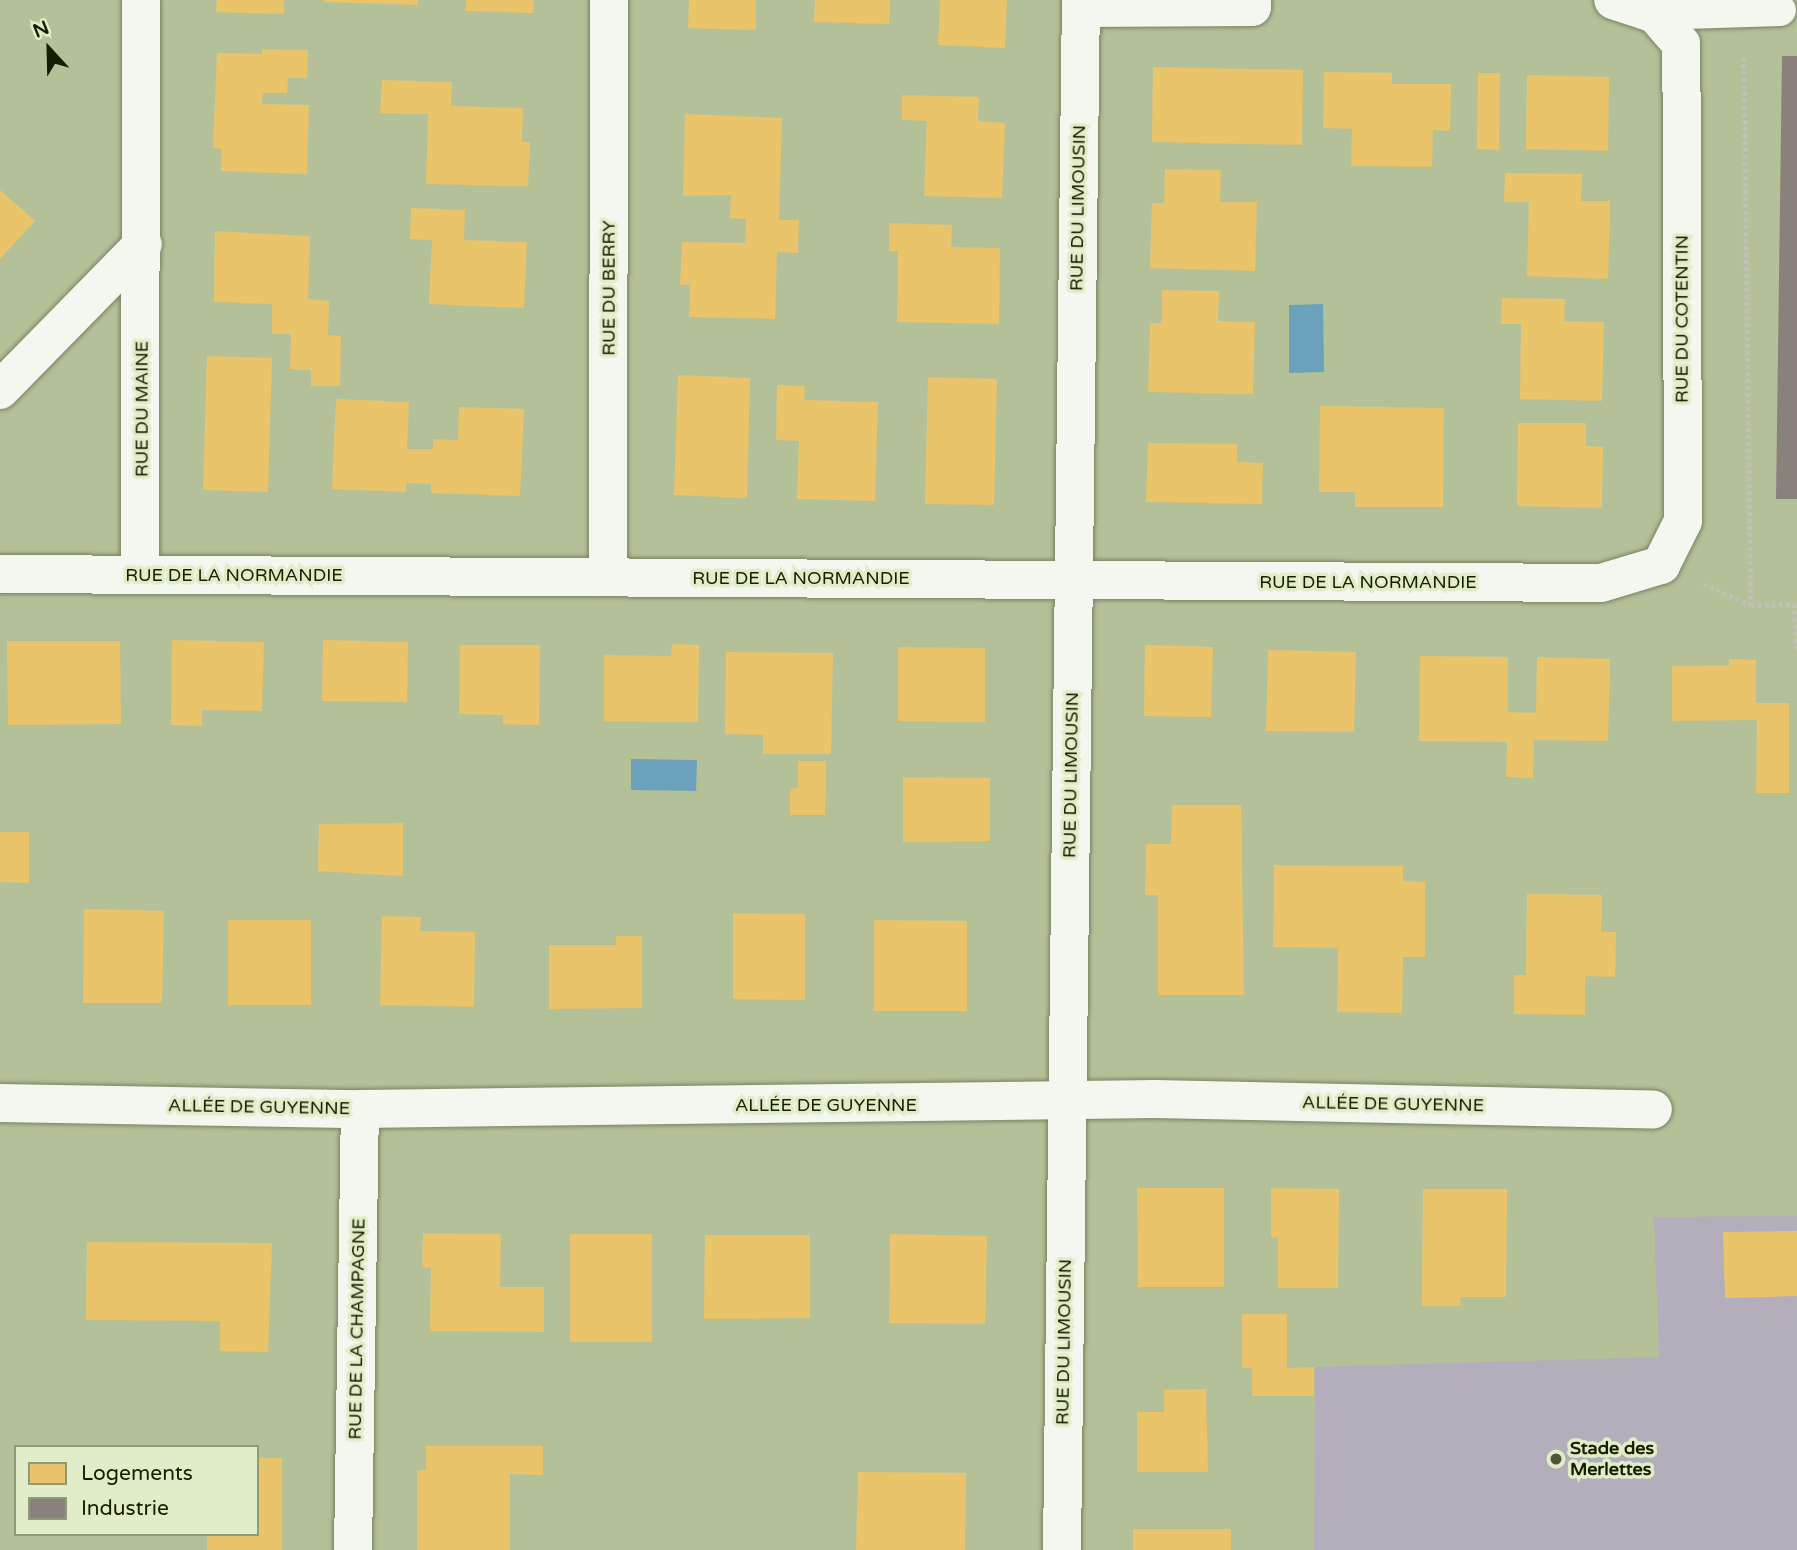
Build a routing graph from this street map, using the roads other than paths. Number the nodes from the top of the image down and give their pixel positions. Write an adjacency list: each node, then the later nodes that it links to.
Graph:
1 (141, 0): 8 (street, RUE DU MAINE)
2 (609, 0): 12 (street, RUE DU BERRY)
3 (1252, 0): 5 (street)
4 (1613, 0): 7 (street)
5 (1081, 4): 13 (street, RUE DU LIMOUSIN)
6 (1780, 10): 7 (lane)
7 (1656, 14): 14 (street, RUE DU COTENTIN)
8 (143, 244): 9 (street); 11 (street, RUE DU MAINE)
9 (0, 390)
10 (0, 574): 11 (street, RUE DE LA NORMANDIE)
11 (140, 574): 12 (street, RUE DE LA NORMANDIE)
12 (608, 577): 13 (street, RUE DE LA NORMANDIE)
13 (1074, 579): 14 (street, RUE DE LA NORMANDIE); 15 (street, RUE DU LIMOUSIN)
14 (1601, 583)
15 (1067, 1100): 17 (street, ALLÉE DE GUYENNE); 18 (street, ALLÉE DE GUYENNE); 20 (street, RUE DU LIMOUSIN)
16 (0, 1103): 17 (street, ALLÉE DE GUYENNE)
17 (360, 1109): 19 (street, RUE DE LA CHAMPAGNE)
18 (1653, 1109)
19 (353, 1550)
20 (1062, 1550)

